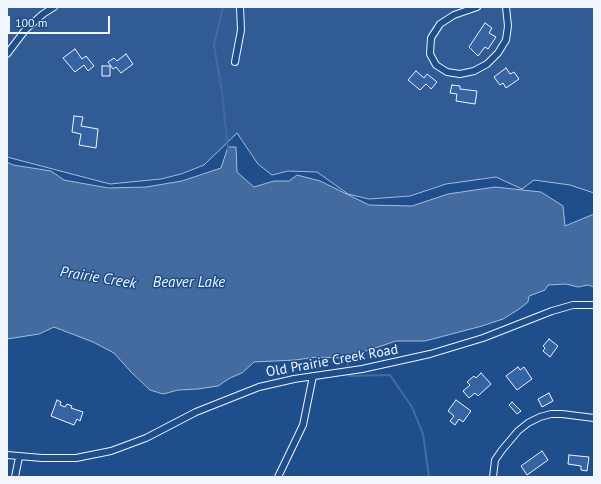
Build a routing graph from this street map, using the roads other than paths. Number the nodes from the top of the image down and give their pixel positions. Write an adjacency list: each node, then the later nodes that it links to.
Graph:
1 (54, 7): 5 (street)
2 (240, 7): 6 (street)
3 (477, 7): 4 (street)
4 (506, 7)
5 (7, 54)
6 (235, 62)
7 (594, 305): 8 (street, Old Prairie Creek Road)
8 (313, 376): 11 (street, Old Prairie Creek Road); 13 (street)
9 (594, 418): 14 (street)
10 (7, 455): 11 (street, Old Prairie Creek Road)
11 (19, 457): 12 (street)
12 (15, 477)
13 (278, 477)
14 (493, 477)

